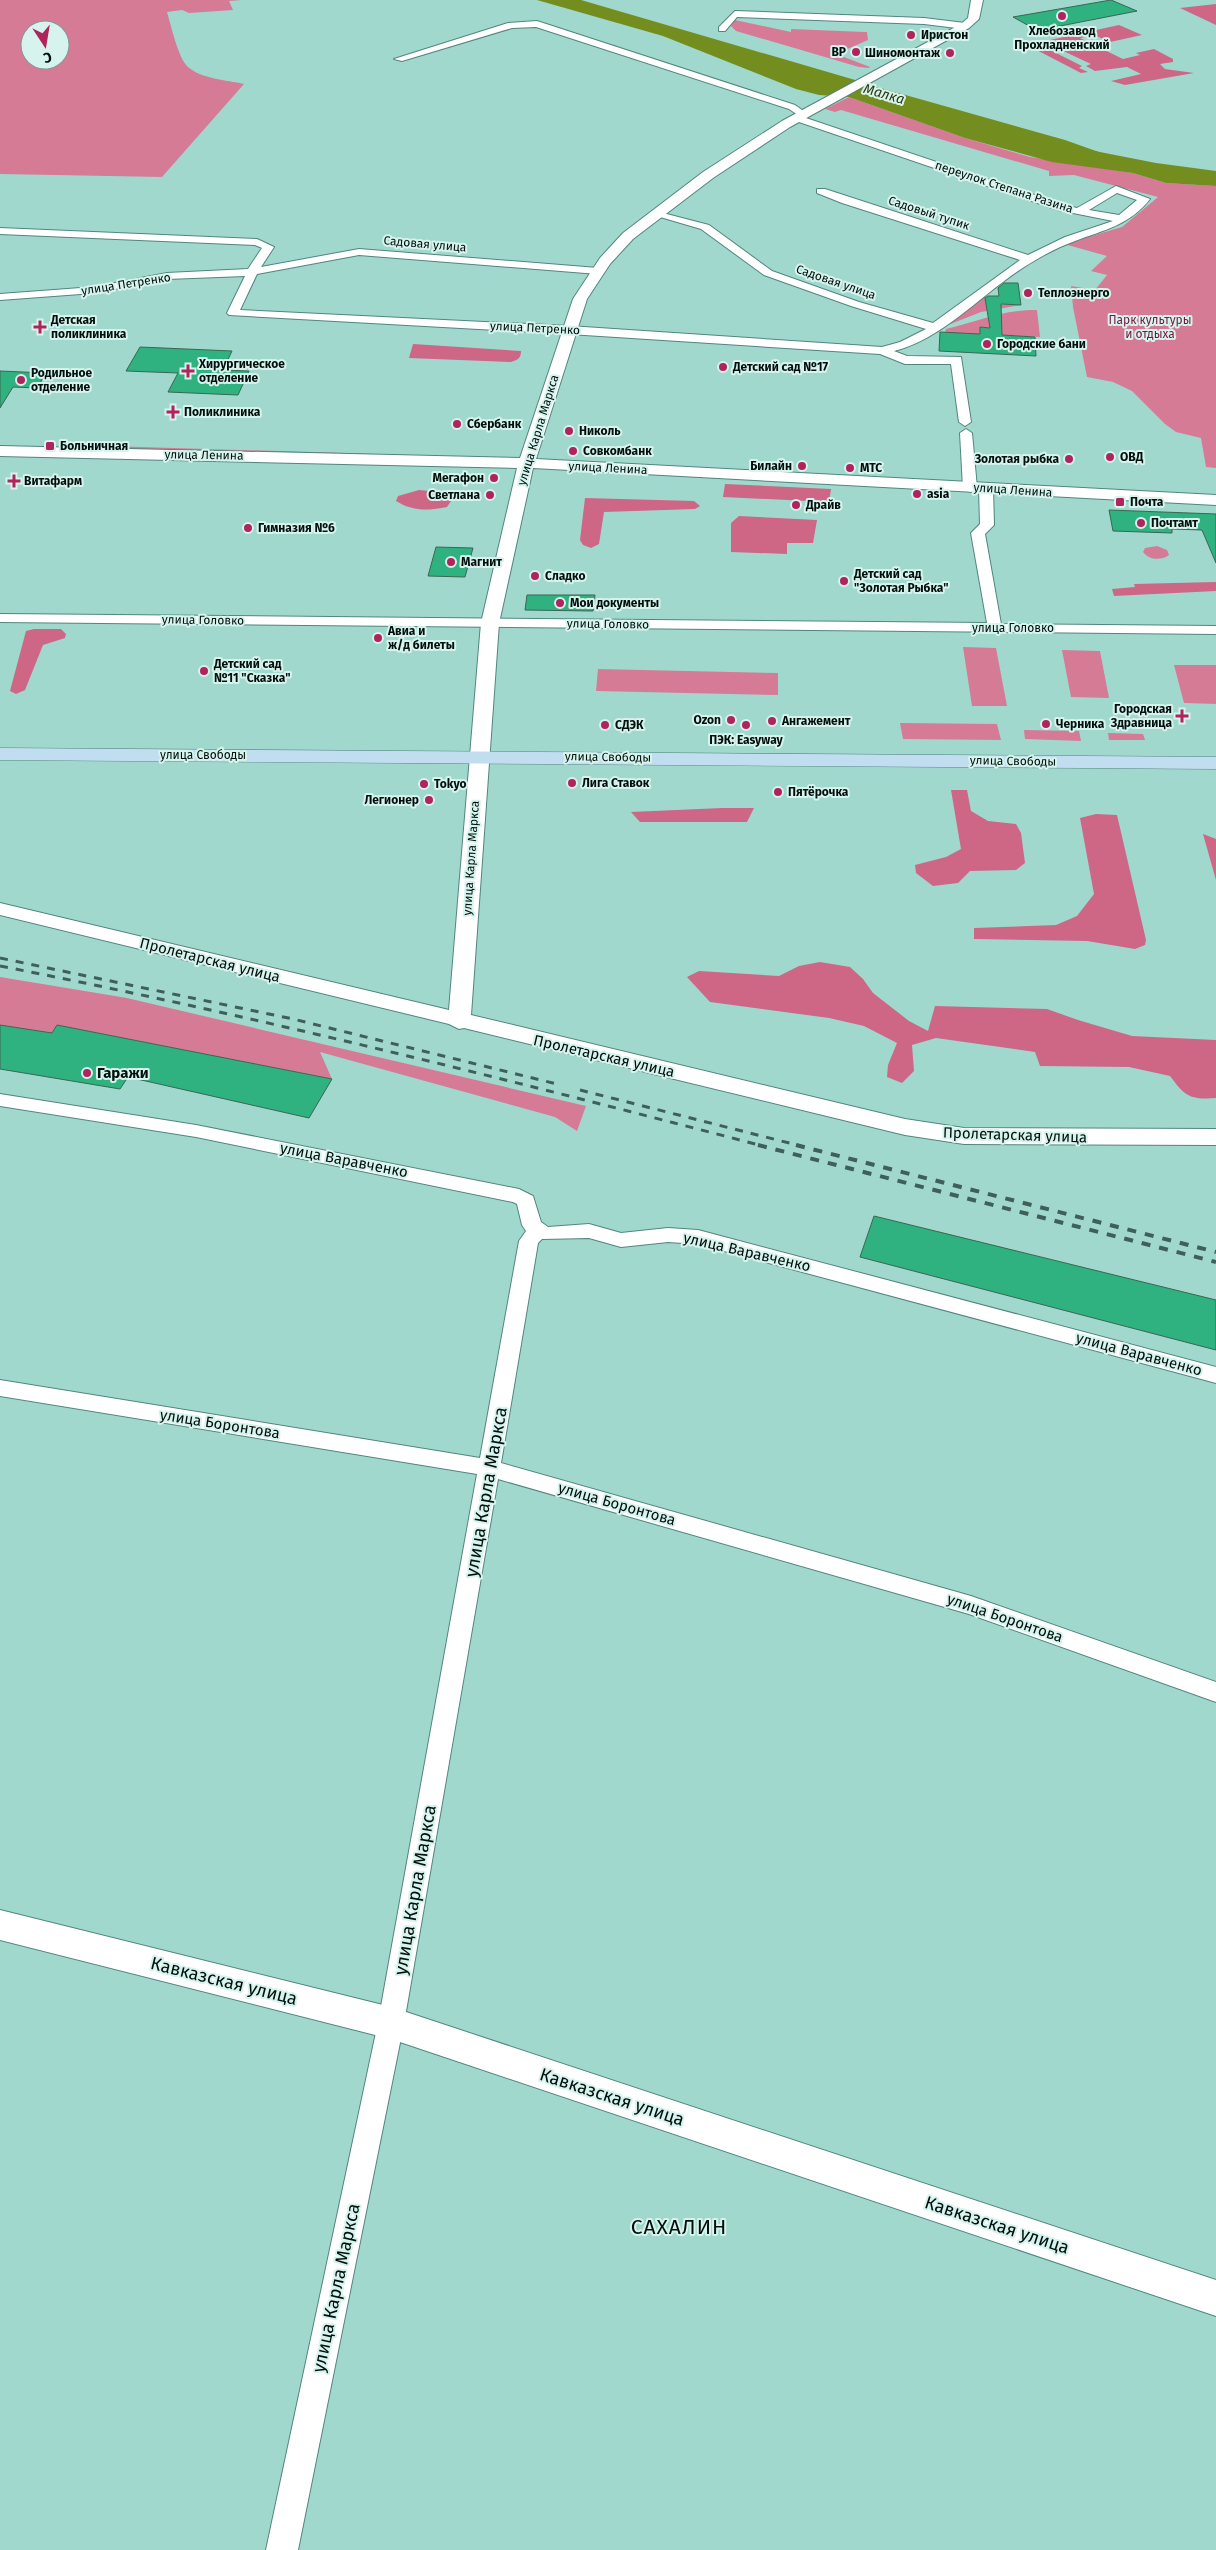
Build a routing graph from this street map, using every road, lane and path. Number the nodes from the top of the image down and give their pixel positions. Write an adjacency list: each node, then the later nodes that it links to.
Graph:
1 (977, 0): 2 (street)
2 (965, 26): 3 (street); 5 (street, улица Карла Маркса)
3 (722, 29)
4 (399, 60): 5 (street, переулок Степана Разина)
5 (801, 117): 7 (street, переулок Степана Разина); 8 (street, улица Карла Маркса)
6 (821, 190): 11 (street, Садовый тупик)
7 (1079, 211): 9 (street, переулок Степана Разина); 9 (street)
8 (655, 214): 12 (street, улица Карла Маркса); 16 (street, Садовая улица)
9 (1120, 219): 11 (street, переулок Степана Разина)
10 (0, 232): 13 (street, улица Петренко)
11 (1029, 259): 16 (street, переулок Степана Разина)
12 (598, 271): 13 (street, Садовая улица); 15 (street, улица Карла Маркса)
13 (252, 272): 14 (street, улица Петренко); 15 (street, улица Петренко)
14 (0, 297)
15 (569, 330): 17 (street, улица Петренко); 20 (street, улица Карла Маркса)
16 (930, 331): 17 (street, переулок Степана Разина); 18 (street)
17 (882, 351): 18 (street)
18 (943, 359): 21 (street)
19 (0, 450): 20 (street, улица Ленина)
20 (526, 463): 21 (street, улица Ленина); 24 (street, улица Карла Маркса)
21 (978, 488): 22 (street, улица Ленина); 25 (street)
22 (1216, 500)
23 (0, 618): 24 (street, улица Головко)
24 (490, 623): 25 (street, улица Головко); 28 (street, улица Карла Маркса)
25 (995, 628): 26 (street, улица Головко)
26 (1216, 630)
27 (0, 754): 28 (main road, улица Свободы)
28 (479, 756): 29 (main road, улица Свободы); 31 (street, улица Карла Маркса)
29 (1216, 763)
30 (0, 909): 31 (street, Пролетарская улица)
31 (459, 1022): 33 (street, Пролетарская улица)
32 (0, 1100): 34 (street, улица Варавченко)
33 (1216, 1137)
34 (538, 1231): 35 (street, улица Варавченко); 37 (street, улица Карла Маркса)
35 (1216, 1375)
36 (0, 1388): 37 (street, улица Боронтова)
37 (490, 1468): 38 (street, улица Боронтова); 40 (street, улица Карла Маркса)
38 (1216, 1692)
39 (0, 1925): 40 (street, Кавказская улица)
40 (392, 2023): 41 (street, Кавказская улица); 42 (street, улица Карла Маркса)
41 (1216, 2298)
42 (282, 2550)

